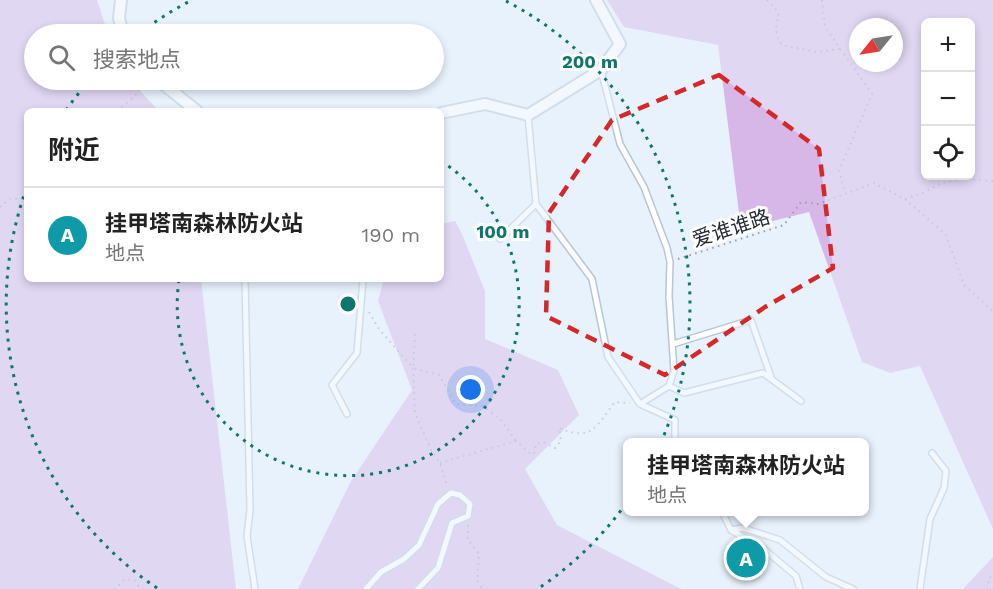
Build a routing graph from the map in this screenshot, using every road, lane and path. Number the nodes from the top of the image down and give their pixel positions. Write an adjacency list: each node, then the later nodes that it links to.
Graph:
1 (121, 0): 5 (street)
2 (596, 0): 7 (street)
3 (767, 0): 6 (path)
4 (822, 0): 6 (path)
5 (120, 24)
6 (840, 49): 15 (path)
7 (601, 70): 13 (street); 21 (lane)
8 (139, 90): 10 (path)
9 (170, 90): 11 (street)
10 (121, 108)
11 (192, 108)
12 (444, 112): 13 (street)
13 (528, 115): 18 (lane)
14 (993, 182): 17 (path)
15 (845, 194): 17 (path, 爱谁谁路); 21 (path, 爱谁谁路)
16 (24, 198): 19 (path)
17 (905, 199): 25 (path, 爱谁谁路)
18 (536, 204): 20 (lane); 32 (lane)
19 (0, 207)
20 (500, 239)
21 (670, 262): 27 (lane)
22 (245, 282): 45 (lane)
23 (363, 282): 24 (lane)
24 (362, 300): 28 (path); 33 (lane)
25 (993, 310)
26 (415, 334): 28 (path)
27 (673, 344): 29 (lane); 30 (lane)
28 (412, 368): 35 (path); 37 (path)
29 (771, 376): 30 (lane); 31 (lane)
30 (669, 386): 32 (lane)
31 (801, 401)
32 (640, 404): 34 (lane); 35 (path)
33 (347, 414)
34 (675, 438)
35 (516, 441): 37 (path)
36 (932, 453): 51 (lane)
37 (440, 463): 38 (path)
38 (451, 493): 39 (lane); 46 (lane)
39 (468, 516): 47 (lane); 48 (path)
40 (724, 516): 41 (lane)
41 (731, 530): 49 (lane); 50 (lane)
42 (993, 575): 52 (path)
43 (114, 589): 44 (path)
44 (140, 589)
45 (255, 589)
46 (366, 589)
47 (418, 589)
48 (482, 589)
49 (800, 589)
50 (853, 589)
51 (920, 589)
52 (987, 589)

